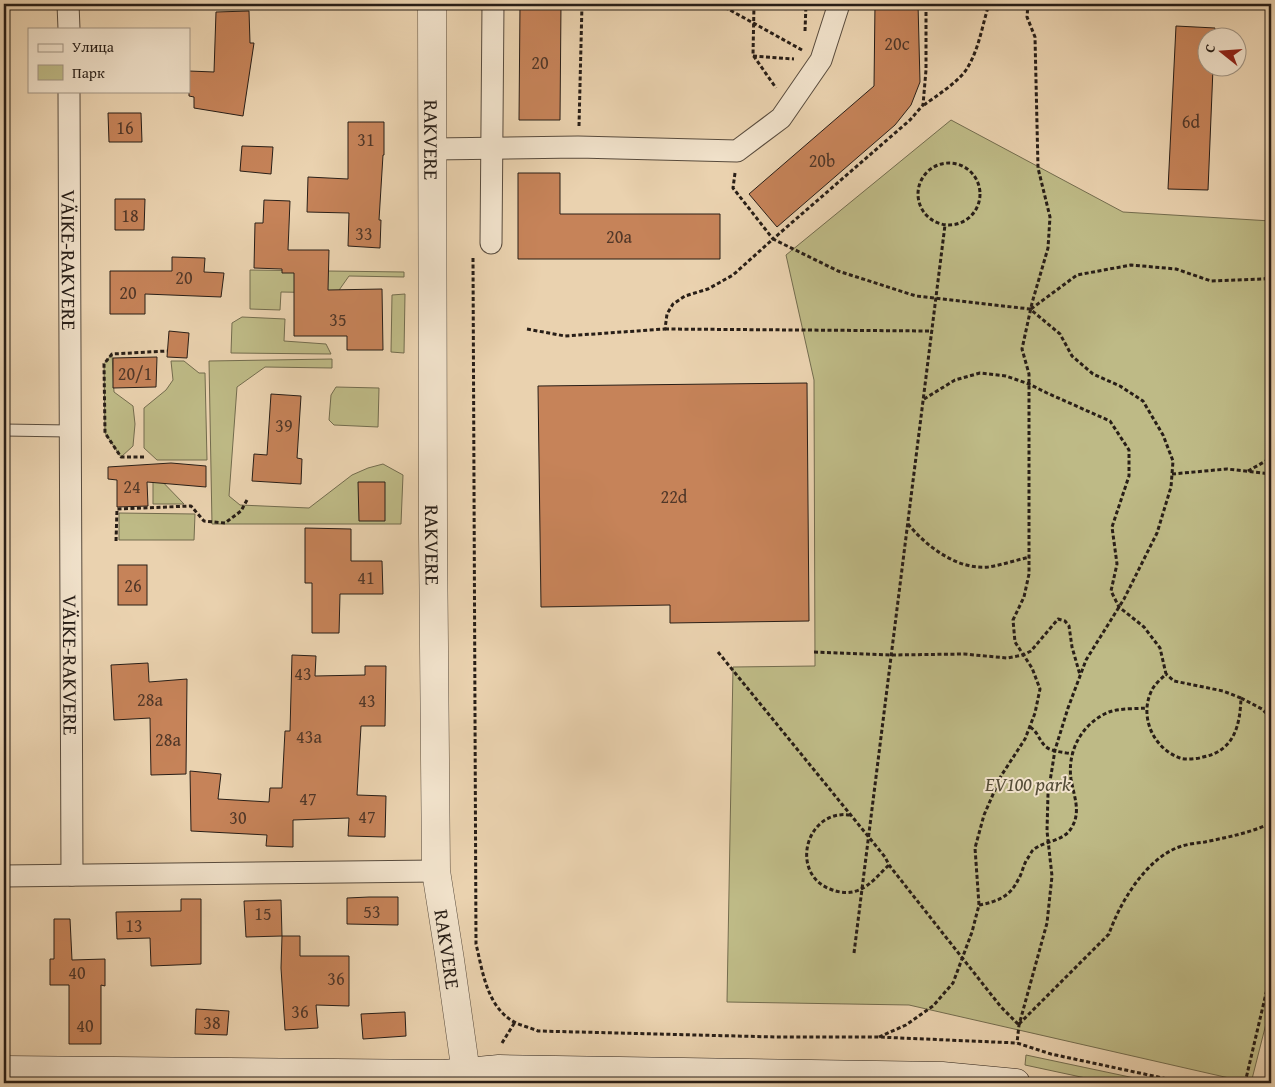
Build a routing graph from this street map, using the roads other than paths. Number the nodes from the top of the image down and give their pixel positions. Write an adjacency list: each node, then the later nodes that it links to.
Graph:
1 (68, 4): 5 (street)
2 (432, 4): 8 (street, RAKVERE)
3 (493, 4): 7 (street)
4 (839, 4): 7 (street)
5 (68, 28)
6 (69, 92): 11 (street, VÄIKE-RAKVERE)
7 (492, 148): 8 (street); 9 (street)
8 (432, 149): 12 (street, RAKVERE)
9 (491, 242)
10 (4, 430): 11 (lane)
11 (69, 431): 13 (street, VÄIKE-RAKVERE)
12 (436, 871): 13 (street); 16 (street, RAKVERE)
13 (72, 875): 14 (street)
14 (4, 876)
15 (13, 1075): 16 (street)
16 (467, 1078): 17 (street)
17 (759, 1079): 18 (street)
18 (1016, 1083)

